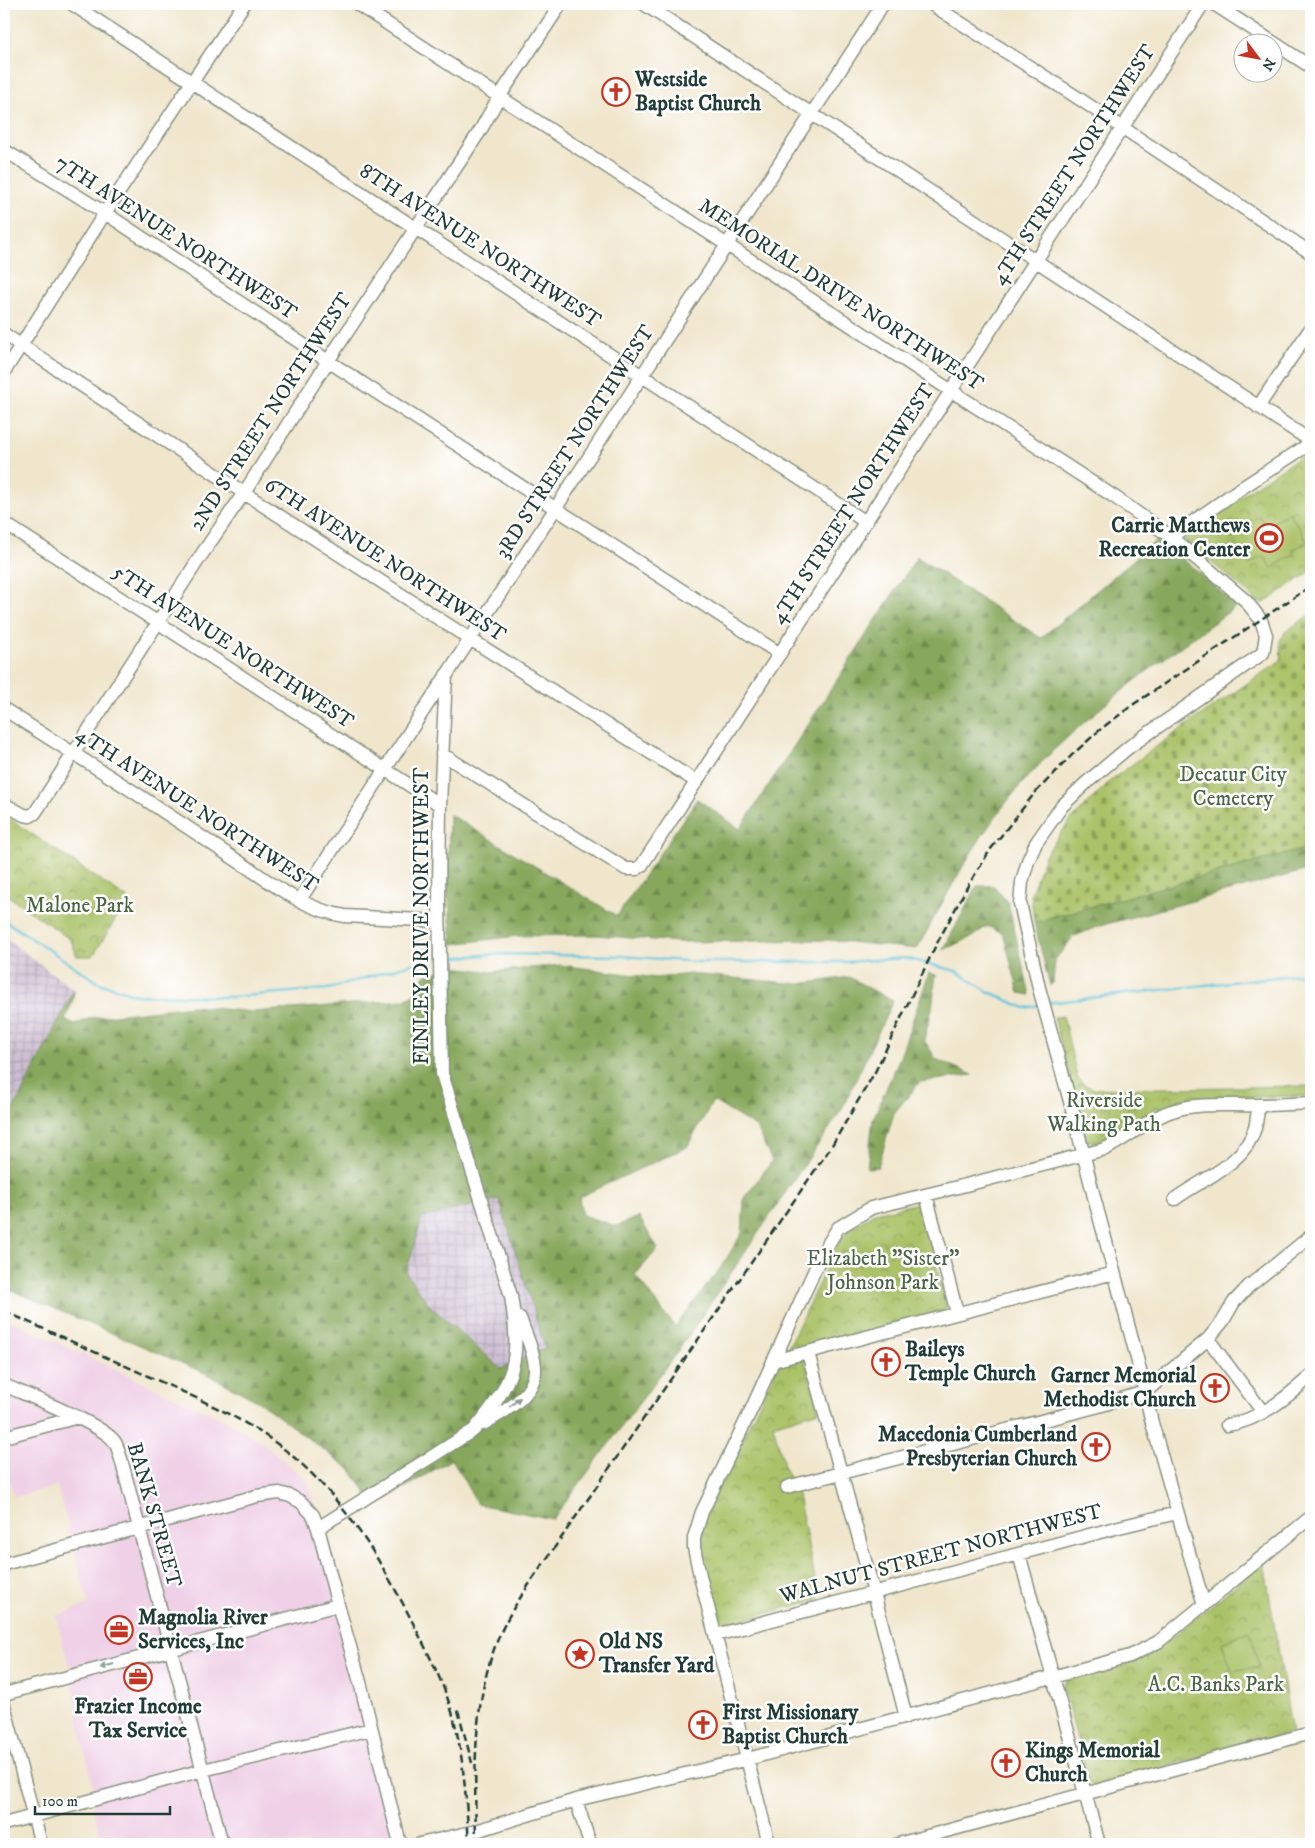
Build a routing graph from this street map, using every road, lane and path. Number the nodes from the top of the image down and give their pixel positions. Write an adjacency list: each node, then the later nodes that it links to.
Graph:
1 (72, 4): 11 (street, 8TH AVENUE NORTHWEST)
2 (244, 4): 11 (street)
3 (357, 4): 12 (street, MEMORIAL DRIVE NORTHWEST)
4 (561, 4): 12 (street, 2ND STREET NORTHWEST)
5 (644, 4): 13 (street)
6 (883, 4): 13 (street, 3RD STREET NORTHWEST)
7 (931, 4): 14 (street)
8 (1203, 4): 14 (street, 4TH STREET NORTHWEST)
9 (1214, 4): 10 (street)
10 (1311, 67)
11 (191, 83): 16 (street); 17 (street, 8TH AVENUE NORTHWEST)
12 (499, 97): 17 (street, 2ND STREET NORTHWEST); 18 (street, MEMORIAL DRIVE NORTHWEST)
13 (812, 114): 18 (street, 3RD STREET NORTHWEST); 20 (street)
14 (1122, 128): 19 (street); 20 (street, 4TH STREET NORTHWEST)
15 (4, 150): 16 (street, 7TH AVENUE NORTHWEST)
16 (105, 213): 23 (street); 24 (street, 7TH AVENUE NORTHWEST)
17 (415, 227): 24 (street, 2ND STREET NORTHWEST); 26 (street, 8TH AVENUE NORTHWEST)
18 (727, 245): 26 (street, 3RD STREET NORTHWEST); 27 (street, MEMORIAL DRIVE NORTHWEST)
19 (1311, 253)
20 (1035, 261): 27 (street, 4TH STREET NORTHWEST); 28 (street)
21 (1311, 328): 28 (street)
22 (4, 334): 23 (street, 6TH AVENUE NORTHWEST)
23 (21, 346): 25 (street); 30 (street, 6TH AVENUE NORTHWEST)
24 (328, 361): 30 (street, 2ND STREET NORTHWEST); 31 (street, 7TH AVENUE NORTHWEST)
25 (4, 372)
26 (642, 376): 31 (street, 3RD STREET NORTHWEST); 32 (street, 8TH AVENUE NORTHWEST)
27 (950, 391): 32 (street, 4TH STREET NORTHWEST); 34 (street, MEMORIAL DRIVE NORTHWEST)
28 (1258, 407): 29 (street)
29 (1311, 442): 34 (street)
30 (244, 493): 35 (street, 2ND STREET NORTHWEST); 36 (street, 6TH AVENUE NORTHWEST)
31 (555, 508): 36 (street, 3RD STREET NORTHWEST); 37 (street, 7TH AVENUE NORTHWEST)
32 (866, 522): 37 (street, 4TH STREET NORTHWEST)
33 (4, 523): 35 (street, 5TH AVENUE NORTHWEST)
34 (1171, 537): 50 (street, MEMORIAL DRIVE NORTHWEST)
35 (157, 622): 40 (street, 2ND STREET NORTHWEST); 42 (street, 5TH AVENUE NORTHWEST)
36 (470, 639): 38 (street, 3RD STREET NORTHWEST); 43 (street, 6TH AVENUE NORTHWEST)
37 (780, 654): 43 (street, 4TH STREET NORTHWEST)
38 (446, 675): 41 (street, FINLEY DRIVE NORTHWEST); 42 (street, 3RD STREET NORTHWEST)
39 (4, 709): 40 (street, 4TH AVENUE NORTHWEST)
40 (73, 754): 44 (street, 2ND STREET NORTHWEST); 46 (street, 4TH AVENUE NORTHWEST)
41 (442, 754): 43 (street, 4TH STREET NORTHWEST); 45 (street, FINLEY DRIVE NORTHWEST)
42 (384, 770): 45 (street, 5TH AVENUE NORTHWEST); 46 (street, 3RD STREET NORTHWEST)
43 (697, 782)
44 (4, 804)
45 (440, 805): 47 (street, FINLEY DRIVE NORTHWEST)
46 (299, 901): 47 (street, 4TH AVENUE NORTHWEST)
47 (439, 921): 55 (street, FINLEY DRIVE NORTHWEST)
48 (1311, 1103): 49 (street)
49 (1259, 1106): 50 (street); 52 (street)
50 (1084, 1155): 51 (street); 54 (street)
51 (926, 1195): 56 (street); 59 (street)
52 (1175, 1199)
53 (1311, 1236): 57 (street)
54 (1114, 1273): 56 (street); 62 (street)
55 (511, 1296): 66 (street, FINLEY DRIVE NORTHWEST); 66 (street, FINLEY DRIVE NORTHWEST, one-way to 55)
56 (957, 1314): 58 (street)
57 (1208, 1339): 62 (street); 63 (street)
58 (808, 1353): 59 (street); 68 (street)
59 (773, 1361): 79 (street)
60 (1311, 1376): 63 (street)
61 (4, 1385): 64 (street, BANK STREET)
62 (1145, 1392): 68 (street); 70 (street)
63 (1263, 1412): 65 (street)
64 (78, 1417): 67 (street); 72 (street, BANK STREET)
65 (1227, 1425)
66 (474, 1430): 73 (street, FINLEY DRIVE NORTHWEST)
67 (4, 1437)
68 (842, 1474): 69 (street); 76 (street)
69 (787, 1487)
70 (1177, 1513): 74 (street, WALNUT STREET NORTHWEST); 78 (street)
71 (1311, 1517): 78 (street)
72 (139, 1528): 73 (street); 75 (street); 80 (street, BANK STREET)
73 (318, 1528): 77 (street)
74 (1019, 1554): 76 (street, WALNUT STREET NORTHWEST); 81 (street)
75 (4, 1564)
76 (874, 1593): 79 (street, WALNUT STREET NORTHWEST); 84 (street)
77 (338, 1605): 80 (street); 85 (street)
78 (1204, 1605): 81 (street)
79 (716, 1635): 87 (street)
80 (172, 1649): 82 (street, one-way to 82); 88 (street, BANK STREET)
81 (1053, 1677): 84 (street); 89 (street)
82 (4, 1694)
83 (4, 1705): 91 (street)
84 (906, 1717): 87 (street)
85 (371, 1729): 88 (street); 96 (street)
86 (1311, 1733): 89 (street)
87 (748, 1759): 90 (street); 99 (street)
88 (202, 1770): 91 (street); 95 (street, BANK STREET)
89 (1085, 1793): 93 (street); 101 (street)
90 (576, 1800): 97 (street); 98 (street)
91 (34, 1817): 92 (street); 94 (street)
92 (4, 1824)
93 (939, 1839): 100 (street)
94 (41, 1844)
95 (222, 1844)
96 (400, 1844)
97 (420, 1844)
98 (590, 1844)
99 (769, 1844)
100 (898, 1844)
101 (1099, 1844)

